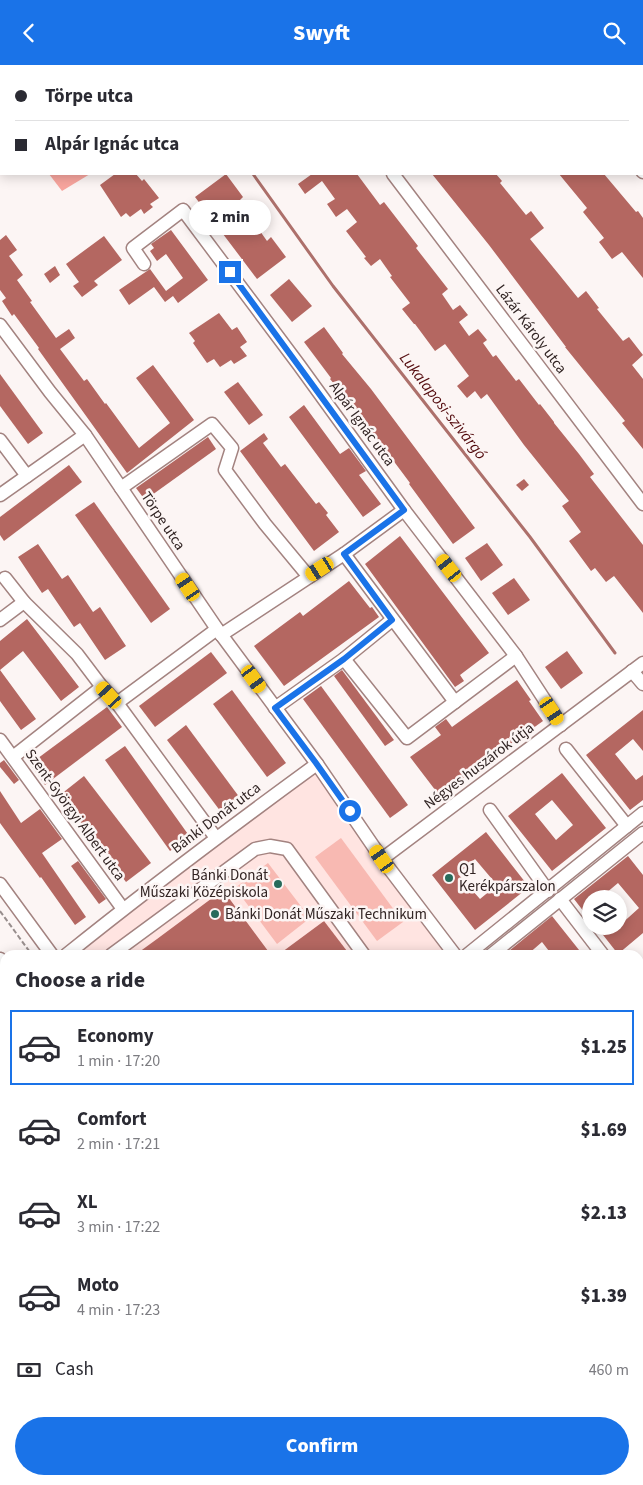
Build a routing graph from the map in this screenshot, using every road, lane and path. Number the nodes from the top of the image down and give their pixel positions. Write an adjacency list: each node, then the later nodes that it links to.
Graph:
1 (397, 175): 9 (street, Lázár Károly utca)
2 (144, 263): 10 (street, Alpár Ignác utca)
3 (0, 325): 4 (street, Törpe utca)
4 (85, 435): 6 (street); 7 (street, Törpe utca)
5 (0, 440): 6 (street)
6 (27, 476): 8 (street)
7 (121, 488): 12 (street); 17 (street, Törpe utca)
8 (0, 495)
9 (643, 504)
10 (404, 510): 11 (street); 18 (street, Alpár Ignác utca)
11 (344, 554): 12 (street); 16 (street)
12 (309, 577): 17 (street)
13 (5, 578): 14 (street)
14 (24, 601): 15 (street); 23 (street)
15 (0, 620)
16 (392, 620): 19 (street); 24 (street)
17 (219, 632): 25 (street); 26 (street, Törpe utca)
18 (516, 656): 24 (street); 27 (street, Alpár Ignác utca)
19 (344, 659): 24 (street); 26 (street)
20 (643, 663): 21 (street, Négyes huszárok útja)
21 (632, 671): 22 (street); 27 (street, Négyes huszárok útja)
22 (643, 684)
23 (102, 687): 25 (street); 30 (street)
24 (455, 701)
25 (117, 703): 35 (street)
26 (275, 708): 31 (street, Törpe utca)
27 (561, 725): 37 (street, Négyes huszárok útja)
28 (0, 739): 30 (street, Szent-Györgyi Albert utca)
29 (566, 749): 34 (street)
30 (13, 757): 41 (street, Szent-Györgyi Albert utca)
31 (316, 763): 35 (street, Bánki Donát utca); 37 (street, Törpe utca)
32 (490, 810): 38 (street)
33 (643, 813): 34 (street)
34 (627, 826): 38 (street)
35 (216, 838): 41 (street, Bánki Donát utca)
36 (641, 840): 40 (street)
37 (382, 859): 48 (street, Törpe utca)
38 (548, 891): 49 (street)
39 (3, 892): 44 (street)
40 (560, 899): 50 (street); 51 (street)
41 (123, 909): 45 (street, Bánki Donát utca)
42 (0, 911): 43 (path)
43 (28, 950)
44 (48, 950)
45 (72, 950)
46 (119, 950): 47 (street)
47 (360, 950)
48 (451, 950)
49 (473, 950)
50 (497, 950)
51 (599, 950)

